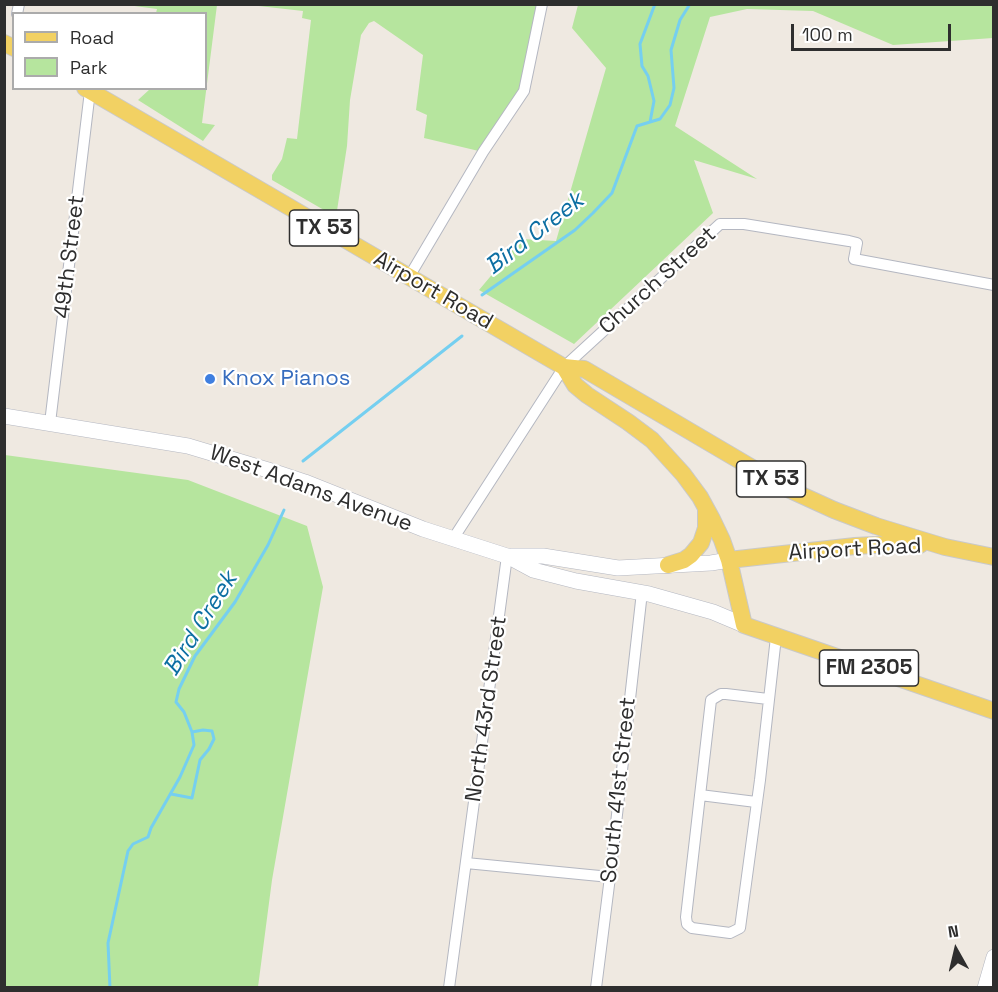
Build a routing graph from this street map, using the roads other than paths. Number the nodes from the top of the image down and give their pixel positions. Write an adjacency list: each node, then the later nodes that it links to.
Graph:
1 (542, 4): 3 (street)
2 (87, 90): 3 (main road, Airport Road / TX 53); 7 (street, 49th Street)
3 (409, 277): 5 (main road, Airport Road / TX 53)
4 (993, 285): 5 (street, Church Street)
5 (564, 367): 8 (main road, Airport Road / TX 53); 9 (street); 10 (main road, Airport Road / TX 53)
6 (4, 416): 7 (main road, West Adams Avenue / FM 2305)
7 (50, 423): 9 (main road, West Adams Avenue / FM 2305)
8 (705, 506): 13 (main road, Airport Road / TX 53); 14 (main road)
9 (453, 539): 11 (main road, West Adams Avenue / FM 2305)
10 (945, 547): 12 (main road, Airport Road / TX 53); 13 (main road, Airport Road / TX 53)
11 (507, 556): 14 (main road, West Adams Avenue / FM 2305); 15 (main road, West Adams Avenue / FM 2305); 25 (street, North 43rd Street)
12 (993, 557)
13 (729, 560): 14 (main road, West Adams Avenue / FM 2305); 16 (main road, Airport Road / TX 53)
14 (668, 565)
15 (642, 592): 16 (main road, West Adams Avenue / FM 2305); 26 (street, South 41st Street)
16 (744, 625): 17 (main road, West Adams Avenue / FM 2305)
17 (776, 637): 18 (street); 20 (main road, West Adams Avenue / FM 2305)
18 (768, 699): 23 (street); 24 (street)
19 (993, 700): 20 (main road)
20 (969, 701): 21 (main road, West Adams Avenue / FM 2305); 22 (main road)
21 (993, 711)
22 (993, 725)
23 (700, 795): 24 (street); 24 (street)
24 (756, 802)
25 (466, 862): 26 (street); 28 (street, North 43rd Street)
26 (610, 877): 29 (street, South 41st Street)
27 (993, 957): 30 (main road)
28 (449, 987)
29 (596, 987)
30 (986, 987)

